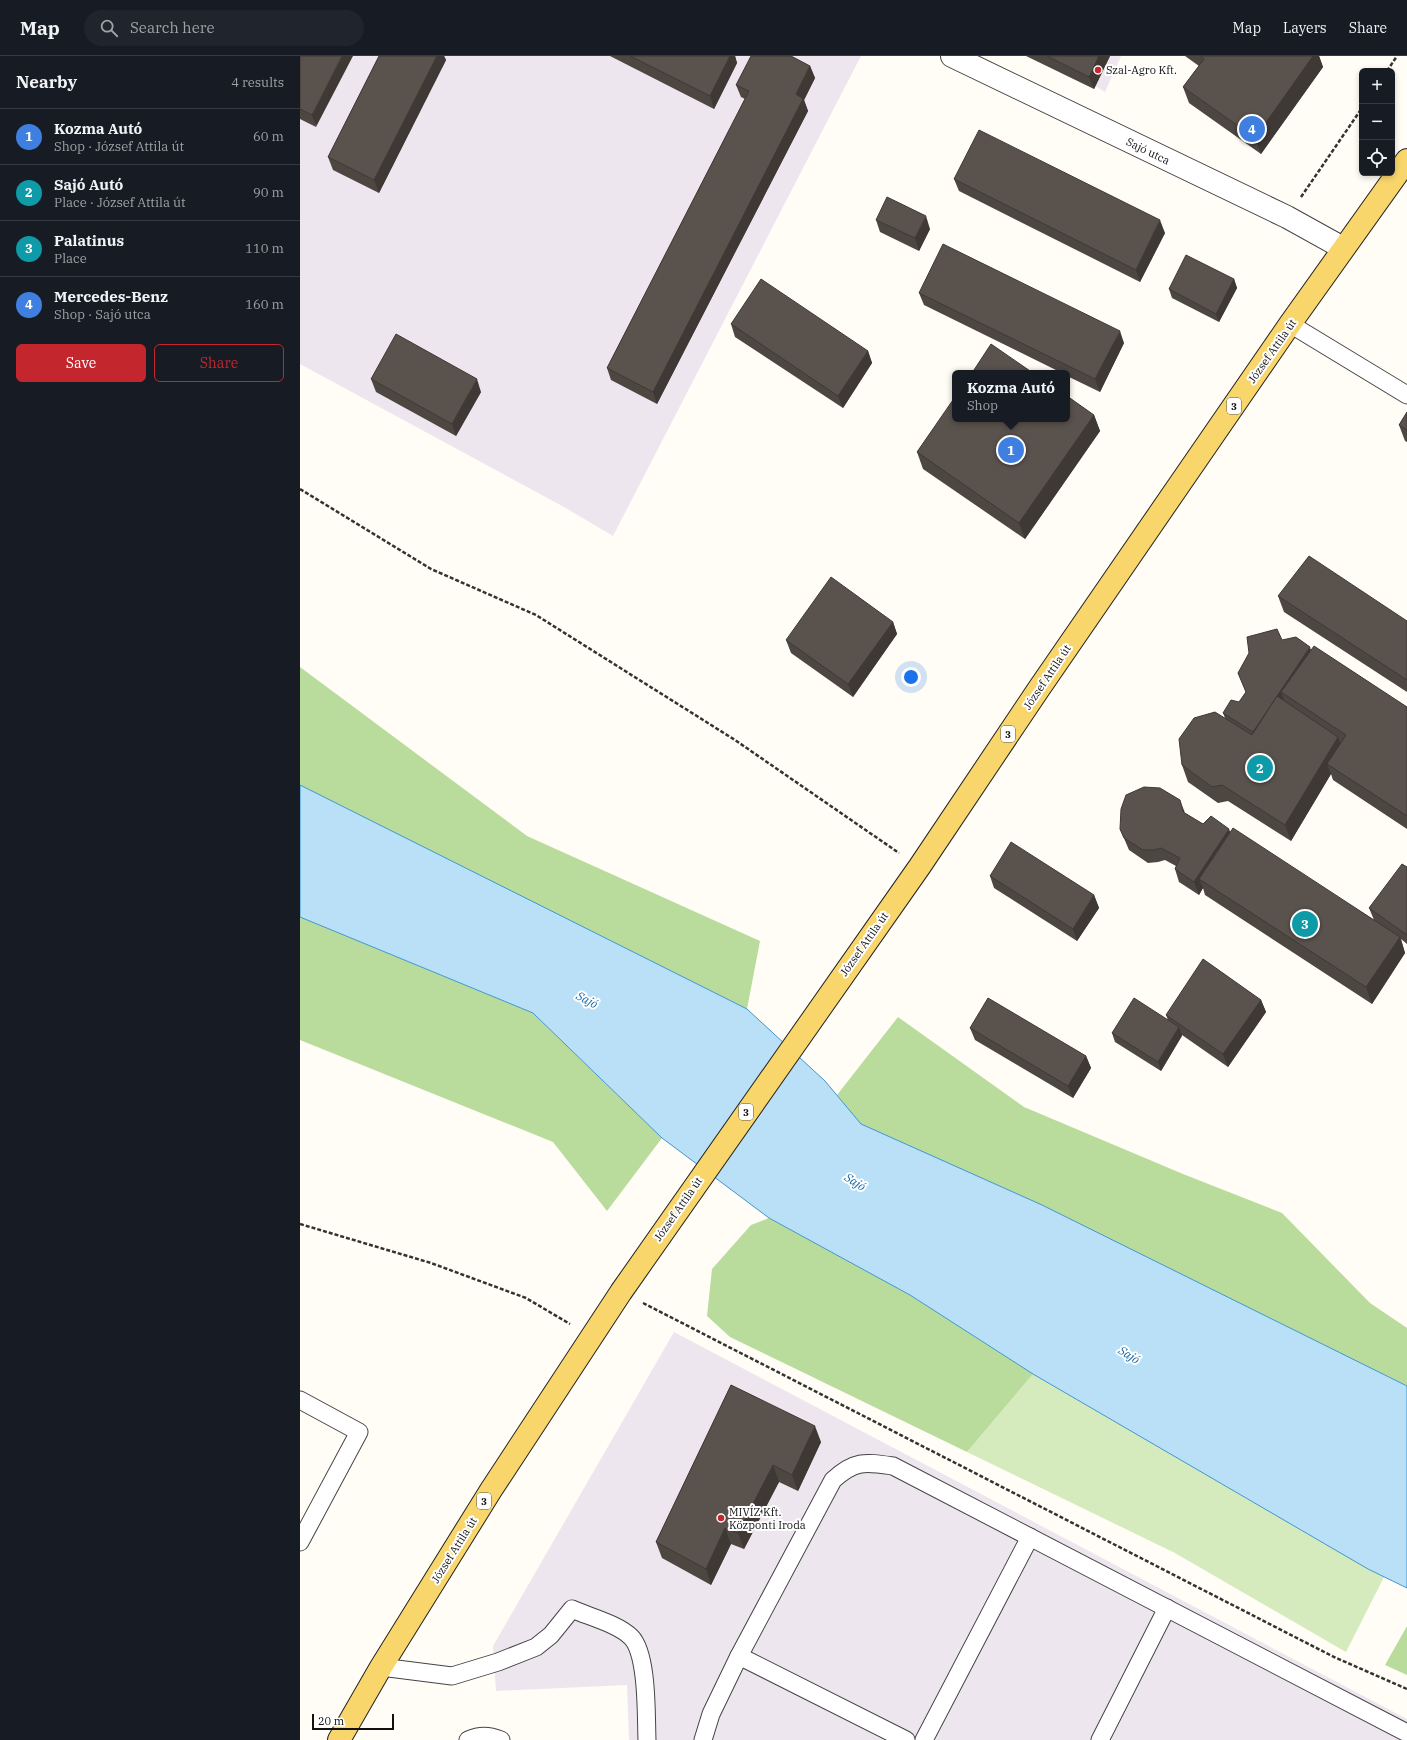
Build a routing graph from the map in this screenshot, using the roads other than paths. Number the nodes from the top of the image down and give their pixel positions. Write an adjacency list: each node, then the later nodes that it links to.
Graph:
1 (952, 56): 3 (street, Sajó utca)
2 (1407, 160): 3 (main road, József Attila út / 3)
3 (1343, 248): 4 (main road, József Attila út / 3)
4 (1290, 324): 5 (lane); 11 (main road, József Attila út / 3)
5 (1407, 395)
6 (300, 1400): 8 (lane)
7 (1030, 1537): 9 (lane); 10 (lane); 19 (lane)
8 (300, 1542)
9 (1167, 1608): 12 (lane); 20 (lane)
10 (739, 1656): 17 (lane); 18 (lane)
11 (381, 1667): 13 (main road, József Attila út / 3); 16 (lane)
12 (1407, 1733)
13 (339, 1740)
14 (468, 1740): 15 (lane)
15 (501, 1740)
16 (647, 1740)
17 (703, 1740)
18 (906, 1740)
19 (924, 1740)
20 (1100, 1740)

